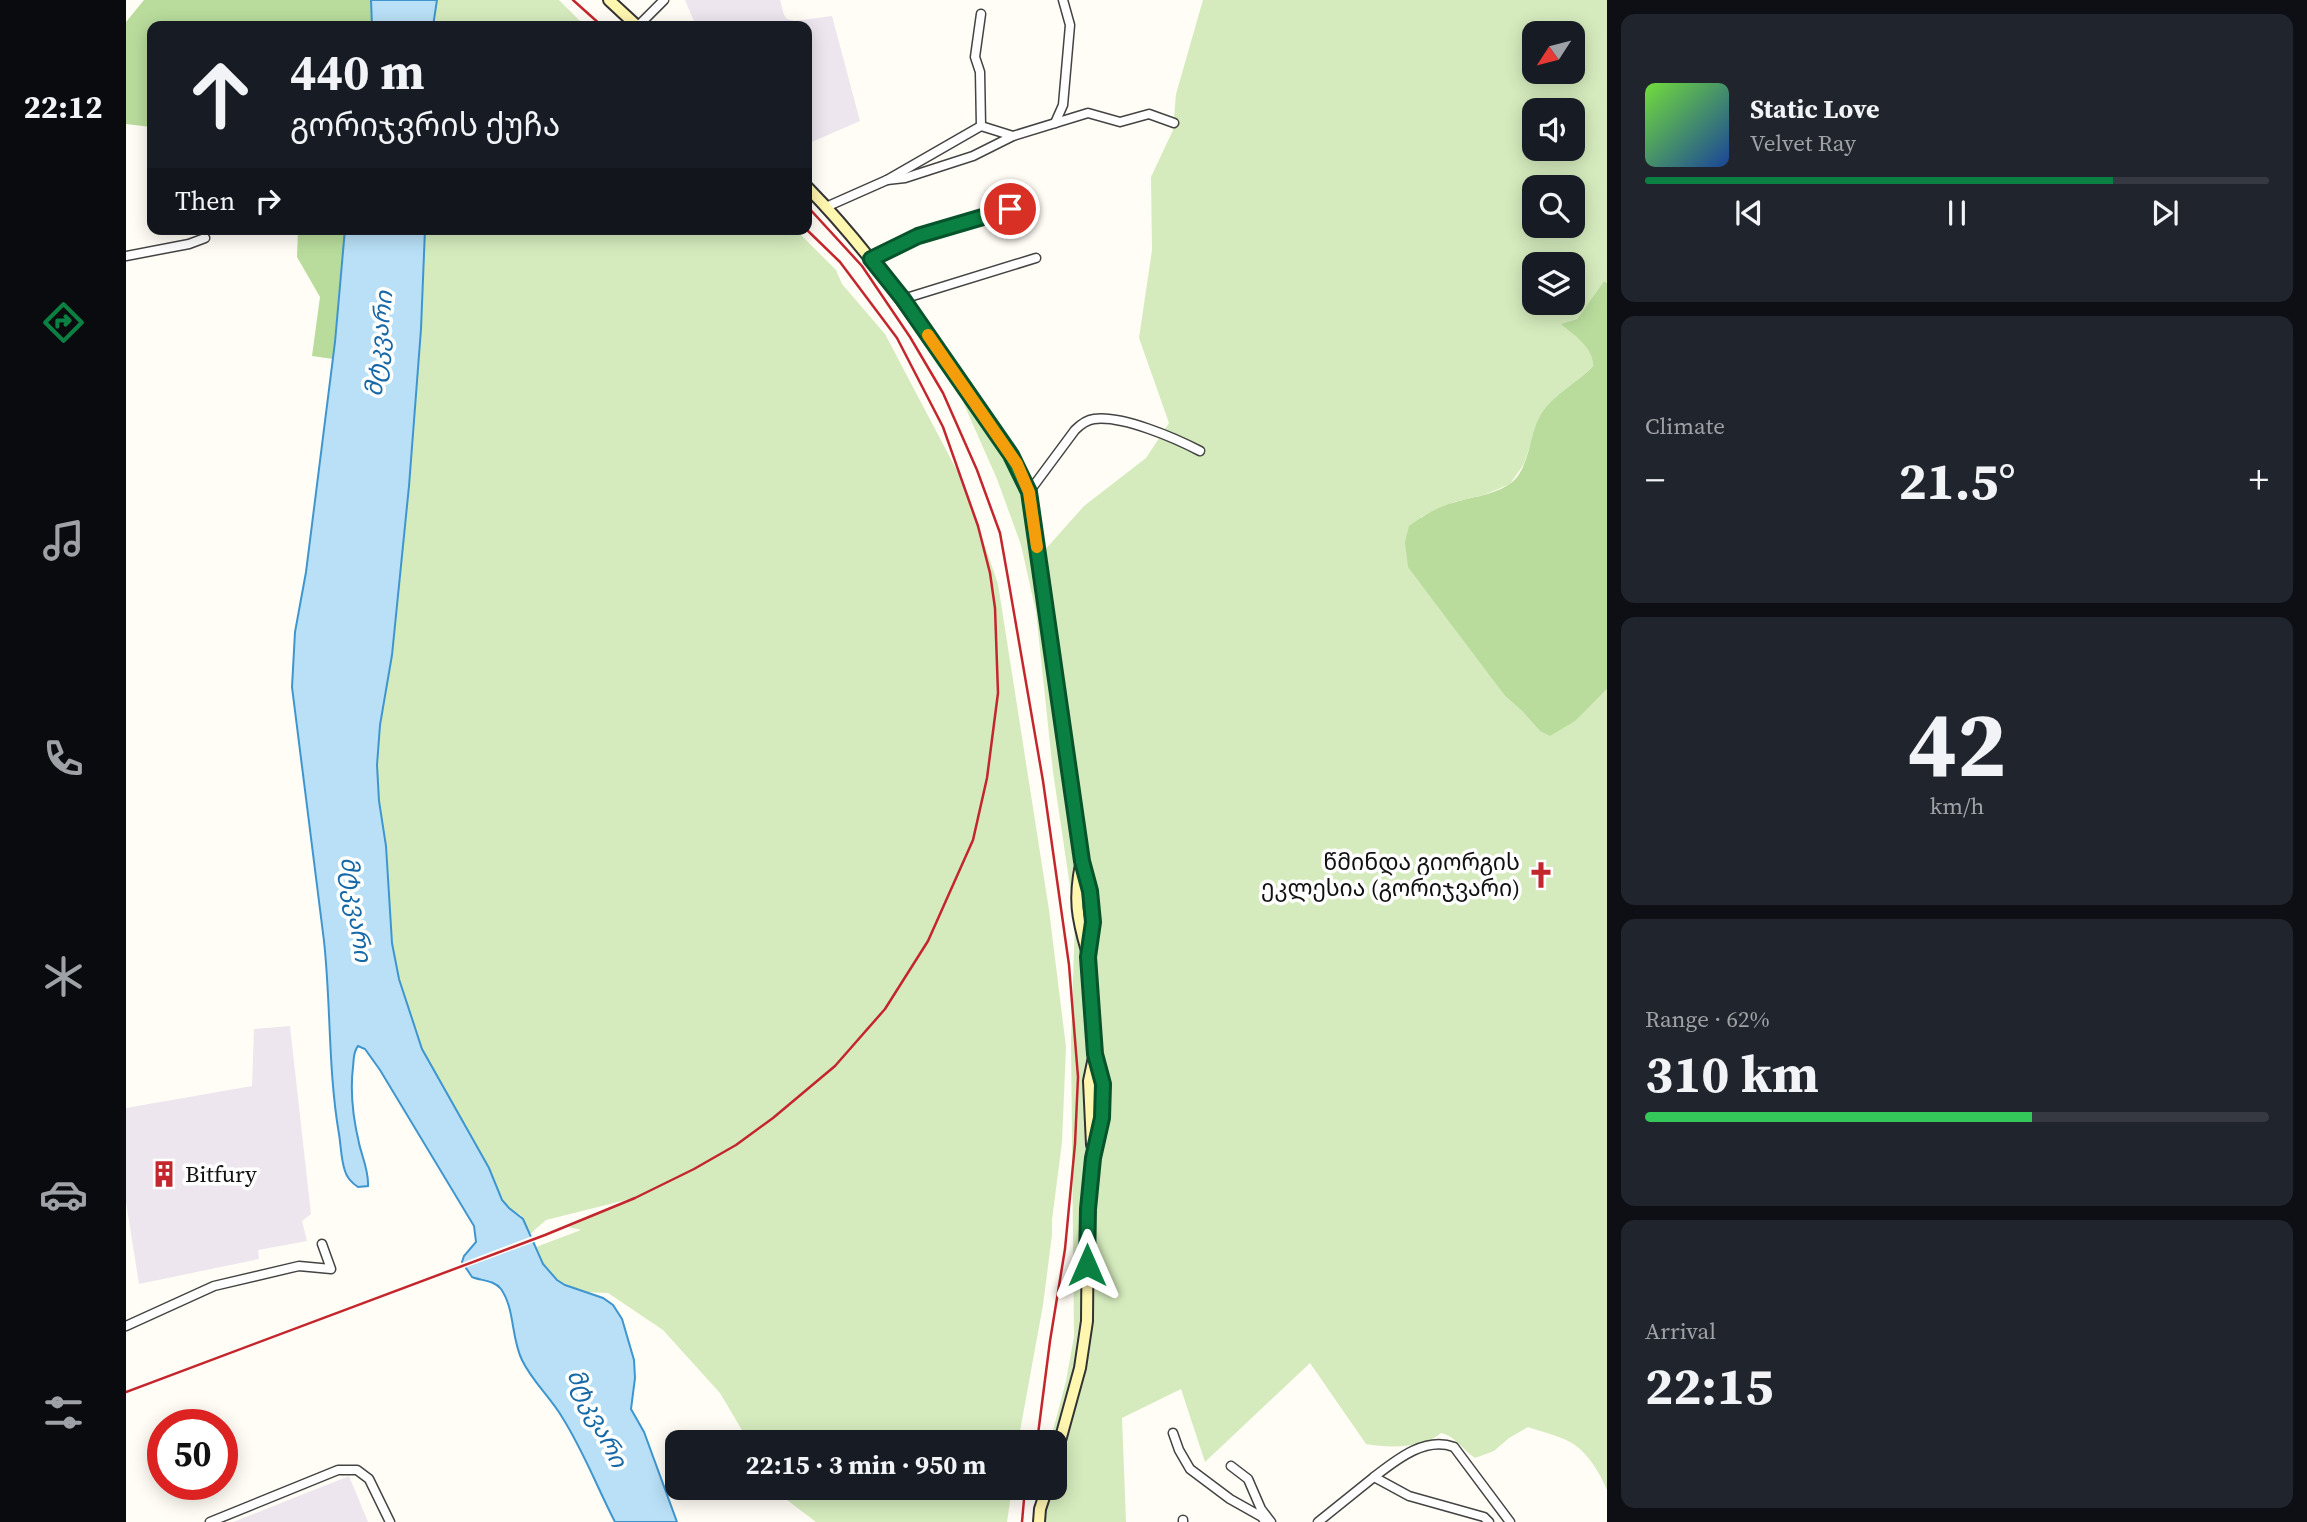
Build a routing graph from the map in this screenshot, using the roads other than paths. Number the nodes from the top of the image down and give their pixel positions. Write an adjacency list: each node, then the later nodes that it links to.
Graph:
1 (609, 0): 5 (main road)
2 (664, 0): 6 (street)
3 (1063, 0): 7 (street)
4 (981, 14): 9 (street)
5 (632, 21)
6 (643, 21)
7 (1055, 122): 8 (street); 10 (street)
8 (1174, 123)
9 (981, 126): 10 (street); 11 (street)
10 (1013, 136): 11 (street)
11 (887, 180): 13 (street)
12 (812, 192): 13 (main road)
13 (826, 207): 18 (main road)
14 (1010, 209): 18 (street)
15 (205, 238): 16 (street)
16 (126, 256)
17 (1035, 258): 19 (street)
18 (871, 259): 19 (main road)
19 (903, 299): 21 (main road)
20 (1200, 451): 21 (street)
21 (1029, 492): 24 (main road)
22 (323, 1244): 23 (street)
23 (126, 1326)
24 (1063, 1430)
25 (1173, 1433): 32 (street)
26 (1231, 1466): 33 (street)
27 (1374, 1478): 34 (street); 35 (street); 36 (street)
28 (1044, 1500): 31 (main road)
29 (209, 1522): 30 (street)
30 (390, 1522)
31 (1039, 1522)
32 (1265, 1522)
33 (1271, 1522)
34 (1318, 1522)
35 (1489, 1522)
36 (1510, 1522)

